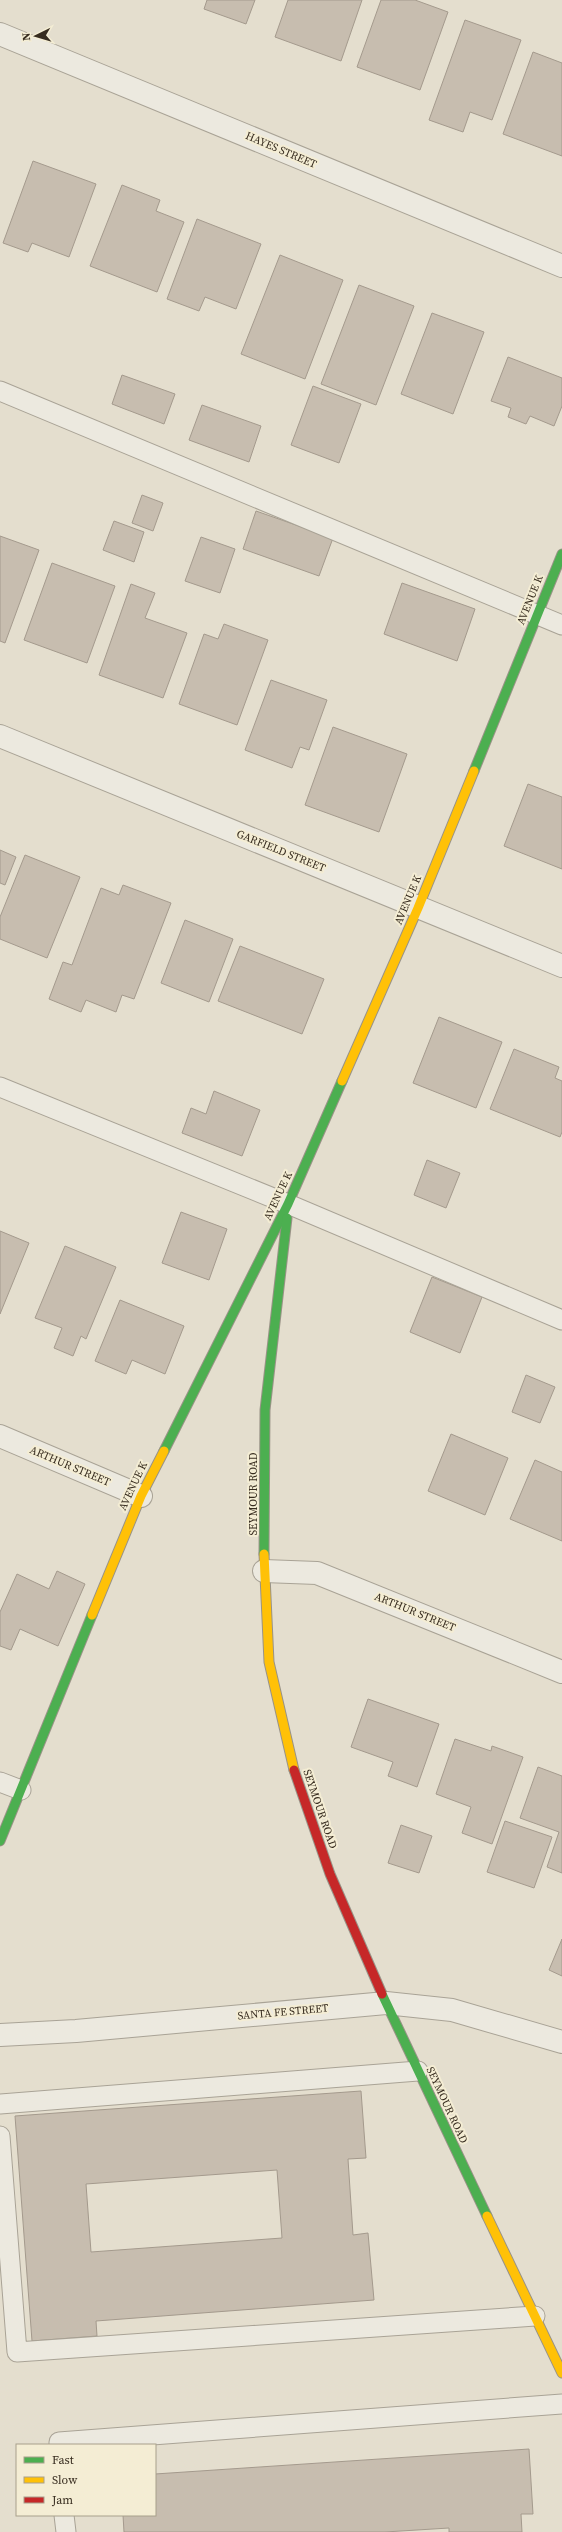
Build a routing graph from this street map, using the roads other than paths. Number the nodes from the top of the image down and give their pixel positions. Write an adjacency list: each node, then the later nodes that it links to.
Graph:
1 (0, 34): 2 (street, HAYES STREET)
2 (562, 266)
3 (0, 392): 5 (lane)
4 (562, 554): 5 (street, AVENUE K)
5 (537, 615): 6 (lane); 8 (street, AVENUE K)
6 (562, 625)
7 (0, 736): 8 (street, GARFIELD STREET)
8 (418, 908): 9 (street, GARFIELD STREET); 11 (street, AVENUE K)
9 (562, 966)
10 (0, 1086): 11 (lane)
11 (288, 1204): 12 (lane); 14 (street, AVENUE K); 15 (street, SEYMOUR ROAD)
12 (562, 1320)
13 (0, 1436): 14 (street, ARTHUR STREET)
14 (141, 1496): 18 (street, AVENUE K)
15 (264, 1571): 16 (street, ARTHUR STREET); 20 (street, SEYMOUR ROAD)
16 (562, 1672)
17 (0, 1782): 18 (lane)
18 (20, 1790): 19 (street, AVENUE K)
19 (0, 1840)
20 (386, 2003): 21 (street, SANTA FE STREET); 22 (street, SANTA FE STREET); 23 (street, SEYMOUR ROAD)
21 (0, 2035)
22 (562, 2042)
23 (418, 2071): 24 (lane); 26 (street, SEYMOUR ROAD)
24 (0, 2104)
25 (0, 2136): 26 (lane)
26 (535, 2316): 27 (street, SEYMOUR ROAD)
27 (562, 2373)
28 (562, 2404): 29 (lane)
29 (59, 2444)
30 (64, 2516): 31 (lane)
31 (66, 2532)

